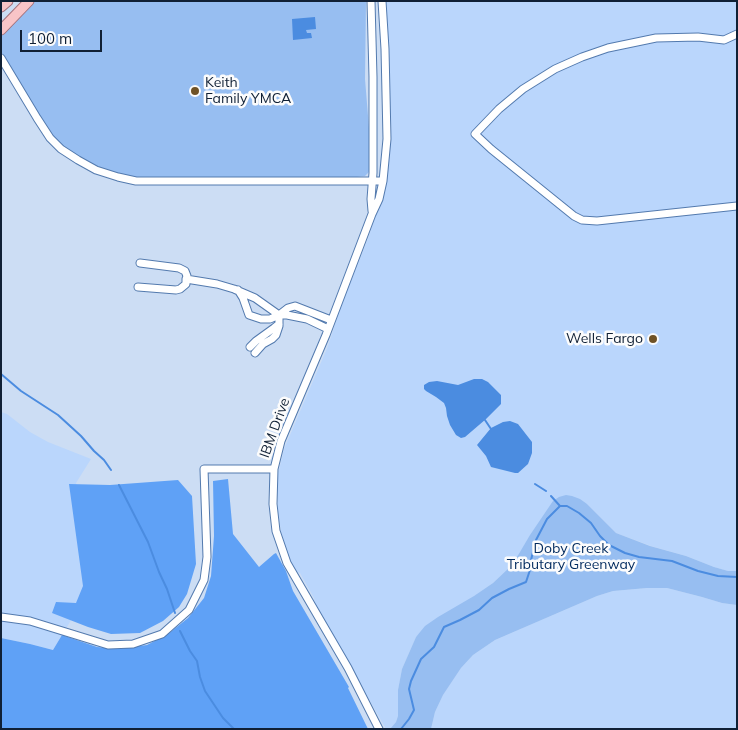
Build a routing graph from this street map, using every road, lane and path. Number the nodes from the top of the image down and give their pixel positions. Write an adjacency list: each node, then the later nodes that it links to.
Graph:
1 (8, 1): 5 (main road)
2 (29, 1): 6 (main road)
3 (371, 1): 9 (street, IBM Drive)
4 (382, 1): 10 (street, IBM Drive)
5 (1, 8)
6 (1, 30)
7 (737, 34): 11 (street)
8 (1, 58): 9 (street)
9 (372, 180): 10 (street); 12 (street, IBM Drive)
10 (383, 180): 12 (street, IBM Drive)
11 (737, 206)
12 (372, 214): 18 (street, IBM Drive)
13 (140, 263): 14 (street)
14 (186, 279): 15 (street); 16 (street)
15 (138, 287)
16 (238, 290): 17 (street); 17 (street)
17 (279, 319): 18 (street); 19 (street); 20 (street)
18 (331, 320): 19 (street, IBM Drive)
19 (328, 329): 21 (street, IBM Drive)
20 (253, 350)
21 (274, 469): 22 (street); 23 (street, IBM Drive)
22 (1, 617)
23 (379, 729)

